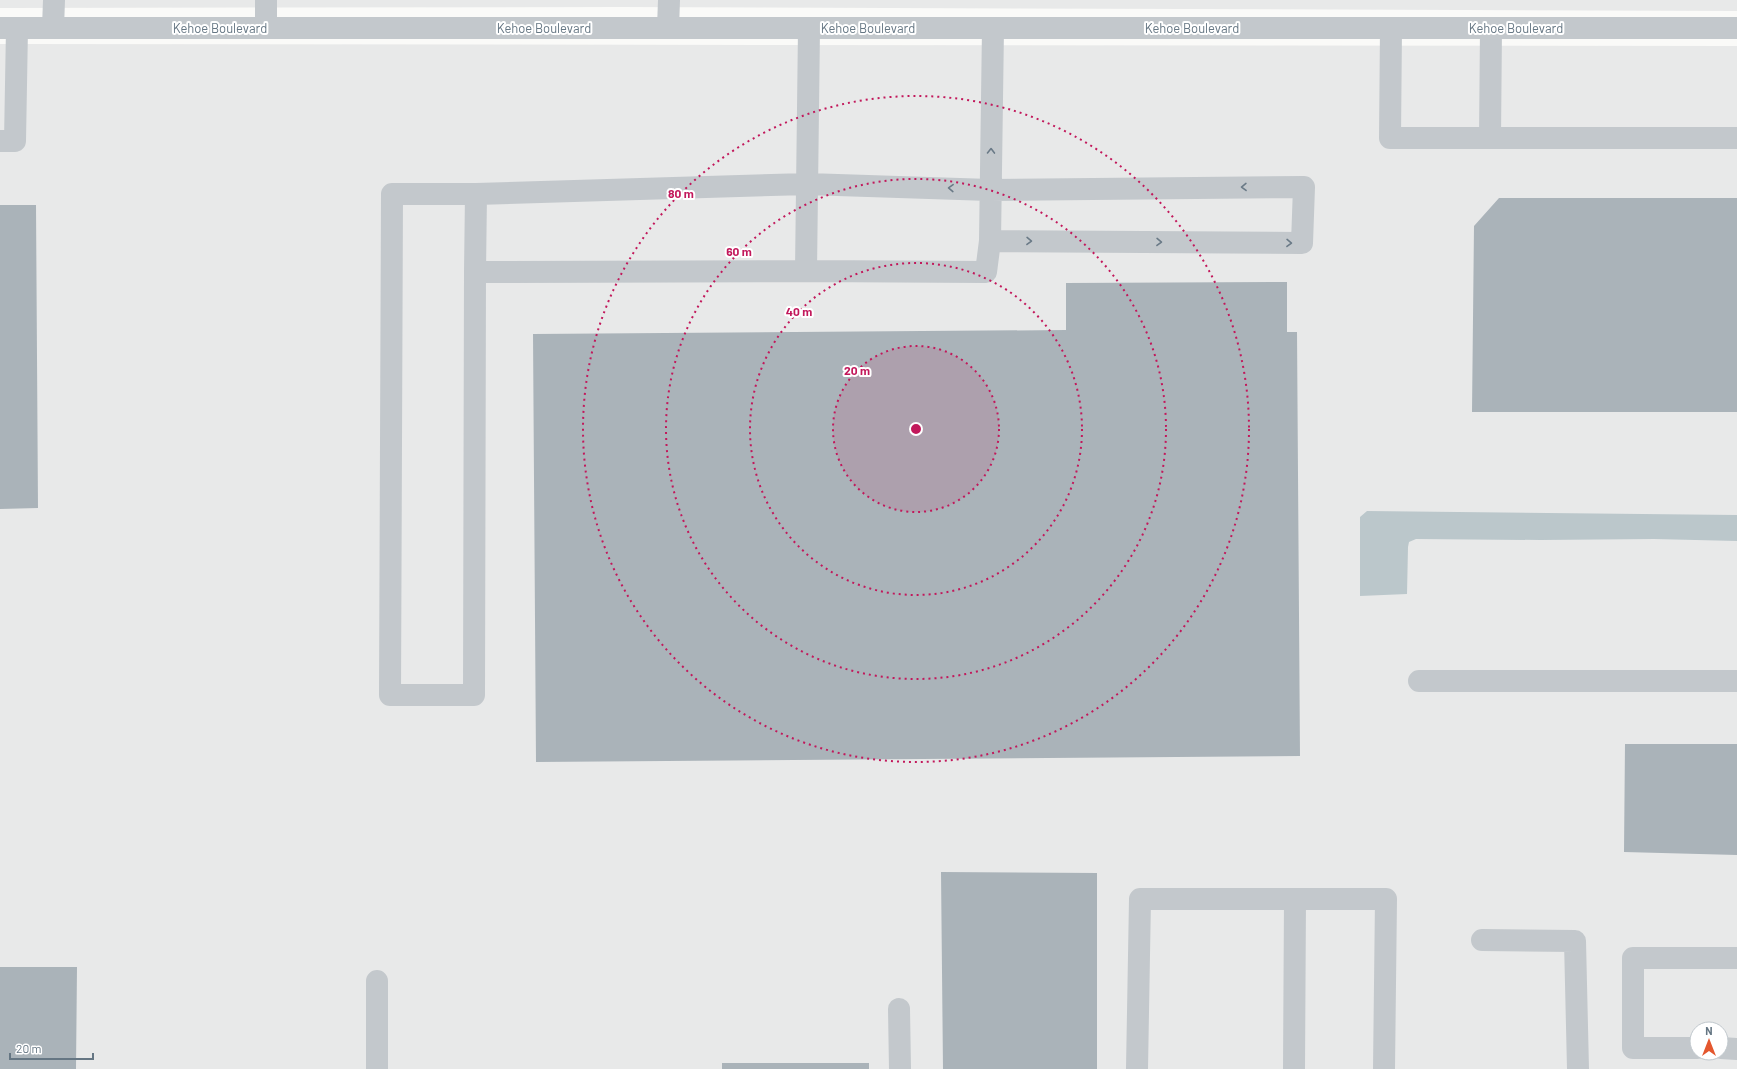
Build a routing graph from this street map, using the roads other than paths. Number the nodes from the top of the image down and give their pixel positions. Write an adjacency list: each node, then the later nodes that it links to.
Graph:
1 (54, 0): 5 (street)
2 (266, 0): 6 (street)
3 (669, 0): 7 (street)
4 (8, 28): 5 (street, Kehoe Boulevard); 15 (street)
5 (53, 28): 6 (street, Kehoe Boulevard)
6 (266, 28): 7 (street, Kehoe Boulevard)
7 (668, 28): 8 (street, Kehoe Boulevard)
8 (809, 28): 9 (street, Kehoe Boulevard); 16 (street)
9 (993, 28): 10 (street, Kehoe Boulevard); 17 (street, one-way to 9)
10 (1391, 28): 11 (street, Kehoe Boulevard); 13 (street)
11 (1492, 28): 12 (street, Kehoe Boulevard); 13 (street)
12 (1737, 28)
13 (1490, 138): 14 (street)
14 (1737, 138)
15 (0, 141)
16 (807, 184): 17 (street, one-way to 16); 18 (street); 20 (street)
17 (990, 190): 19 (street); 19 (street, one-way to 17)
18 (476, 194): 21 (street); 21 (street)
19 (990, 240): 20 (street)
20 (806, 271): 21 (street)
21 (475, 272)
22 (1419, 681): 23 (street)
23 (1737, 681)
24 (1295, 899): 32 (street); 33 (street); 34 (street)
25 (1482, 940): 35 (street)
26 (1737, 958): 29 (street)
27 (377, 981): 30 (street)
28 (899, 1009): 31 (street)
29 (1689, 1048)
30 (377, 1069)
31 (900, 1069)
32 (1137, 1069)
33 (1294, 1069)
34 (1384, 1069)
35 (1578, 1069)

